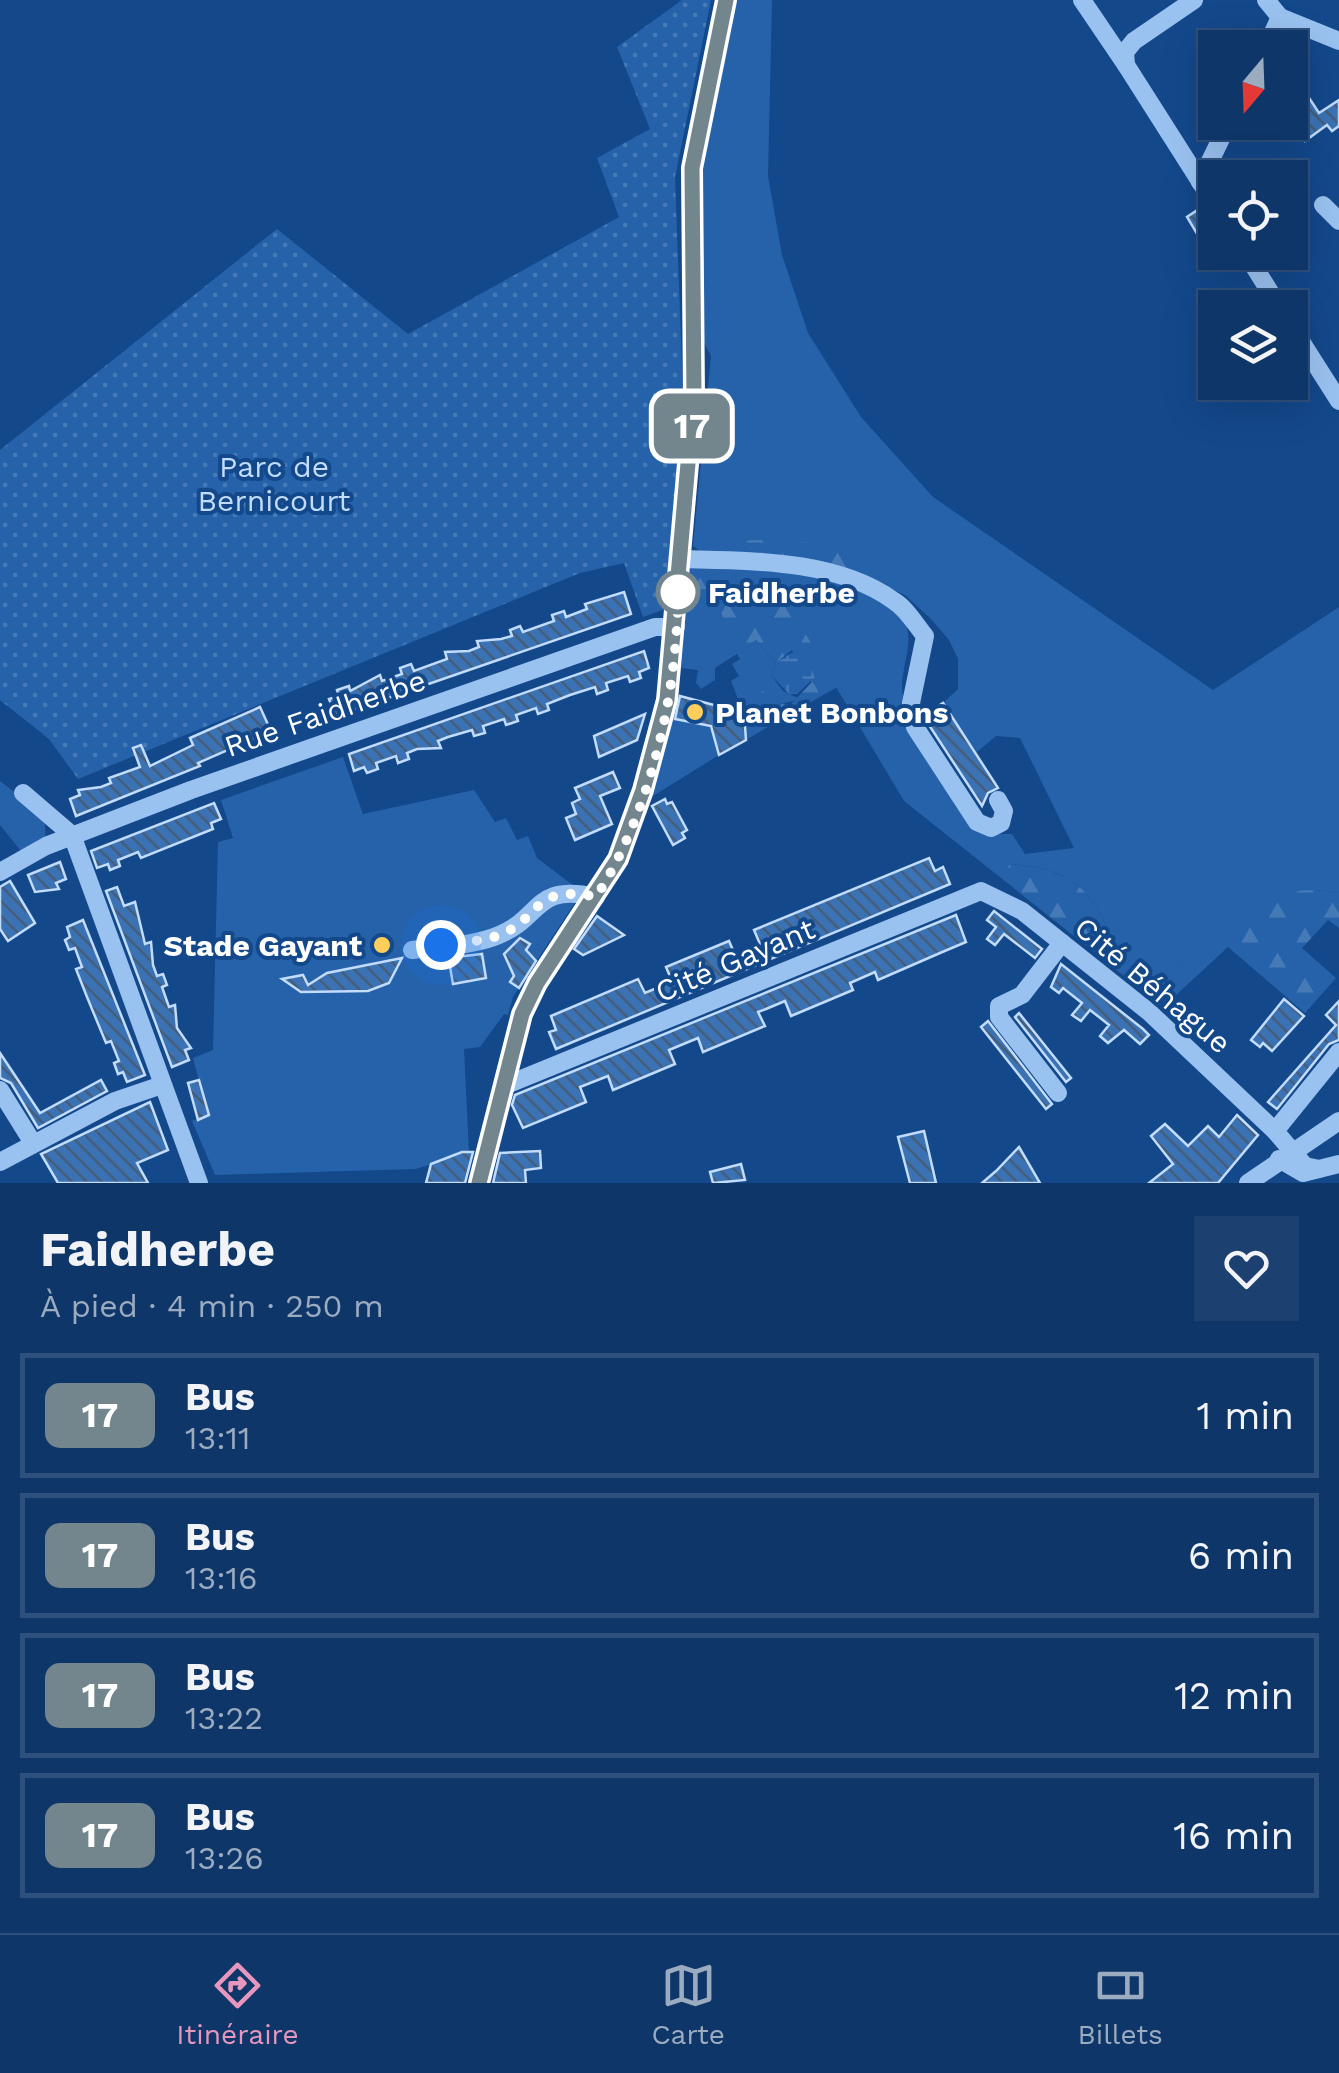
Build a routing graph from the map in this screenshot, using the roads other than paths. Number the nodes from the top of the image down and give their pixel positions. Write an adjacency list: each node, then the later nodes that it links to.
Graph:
1 (726, 0): 14 (street)
2 (1082, 0): 8 (street)
3 (1194, 0): 8 (street)
4 (1266, 0): 5 (street)
5 (1280, 17): 6 (street); 7 (street)
6 (1274, 30)
7 (1339, 41)
8 (1126, 65): 9 (street)
9 (1198, 179)
10 (1323, 205): 11 (street)
11 (1339, 220)
12 (1308, 353): 13 (street)
13 (1339, 401)
14 (681, 558): 15 (street); 17 (street)
15 (676, 628): 18 (street, Rue Faidherbe); 21 (street)
16 (24, 794): 18 (street)
17 (998, 800)
18 (72, 835): 19 (street, Rue Faidherbe); 25 (street)
19 (0, 872)
20 (988, 892): 22 (street, Cité Béhague); 26 (street, Cité Gayant)
21 (596, 897): 23 (street); 26 (street)
22 (1062, 943): 28 (street); 30 (street, Cité Béhague)
23 (412, 950)
24 (1339, 1052): 30 (street)
25 (162, 1085): 31 (street); 35 (street)
26 (504, 1086): 36 (street)
27 (0, 1090): 31 (street)
28 (1058, 1093)
29 (1339, 1122): 32 (street)
30 (1275, 1131): 32 (street, Cité Béhague)
31 (33, 1144): 33 (street)
32 (1285, 1155): 34 (street, Cité Béhague); 37 (street)
33 (0, 1162)
34 (1339, 1164)
35 (199, 1183)
36 (480, 1183)
37 (1248, 1183)

